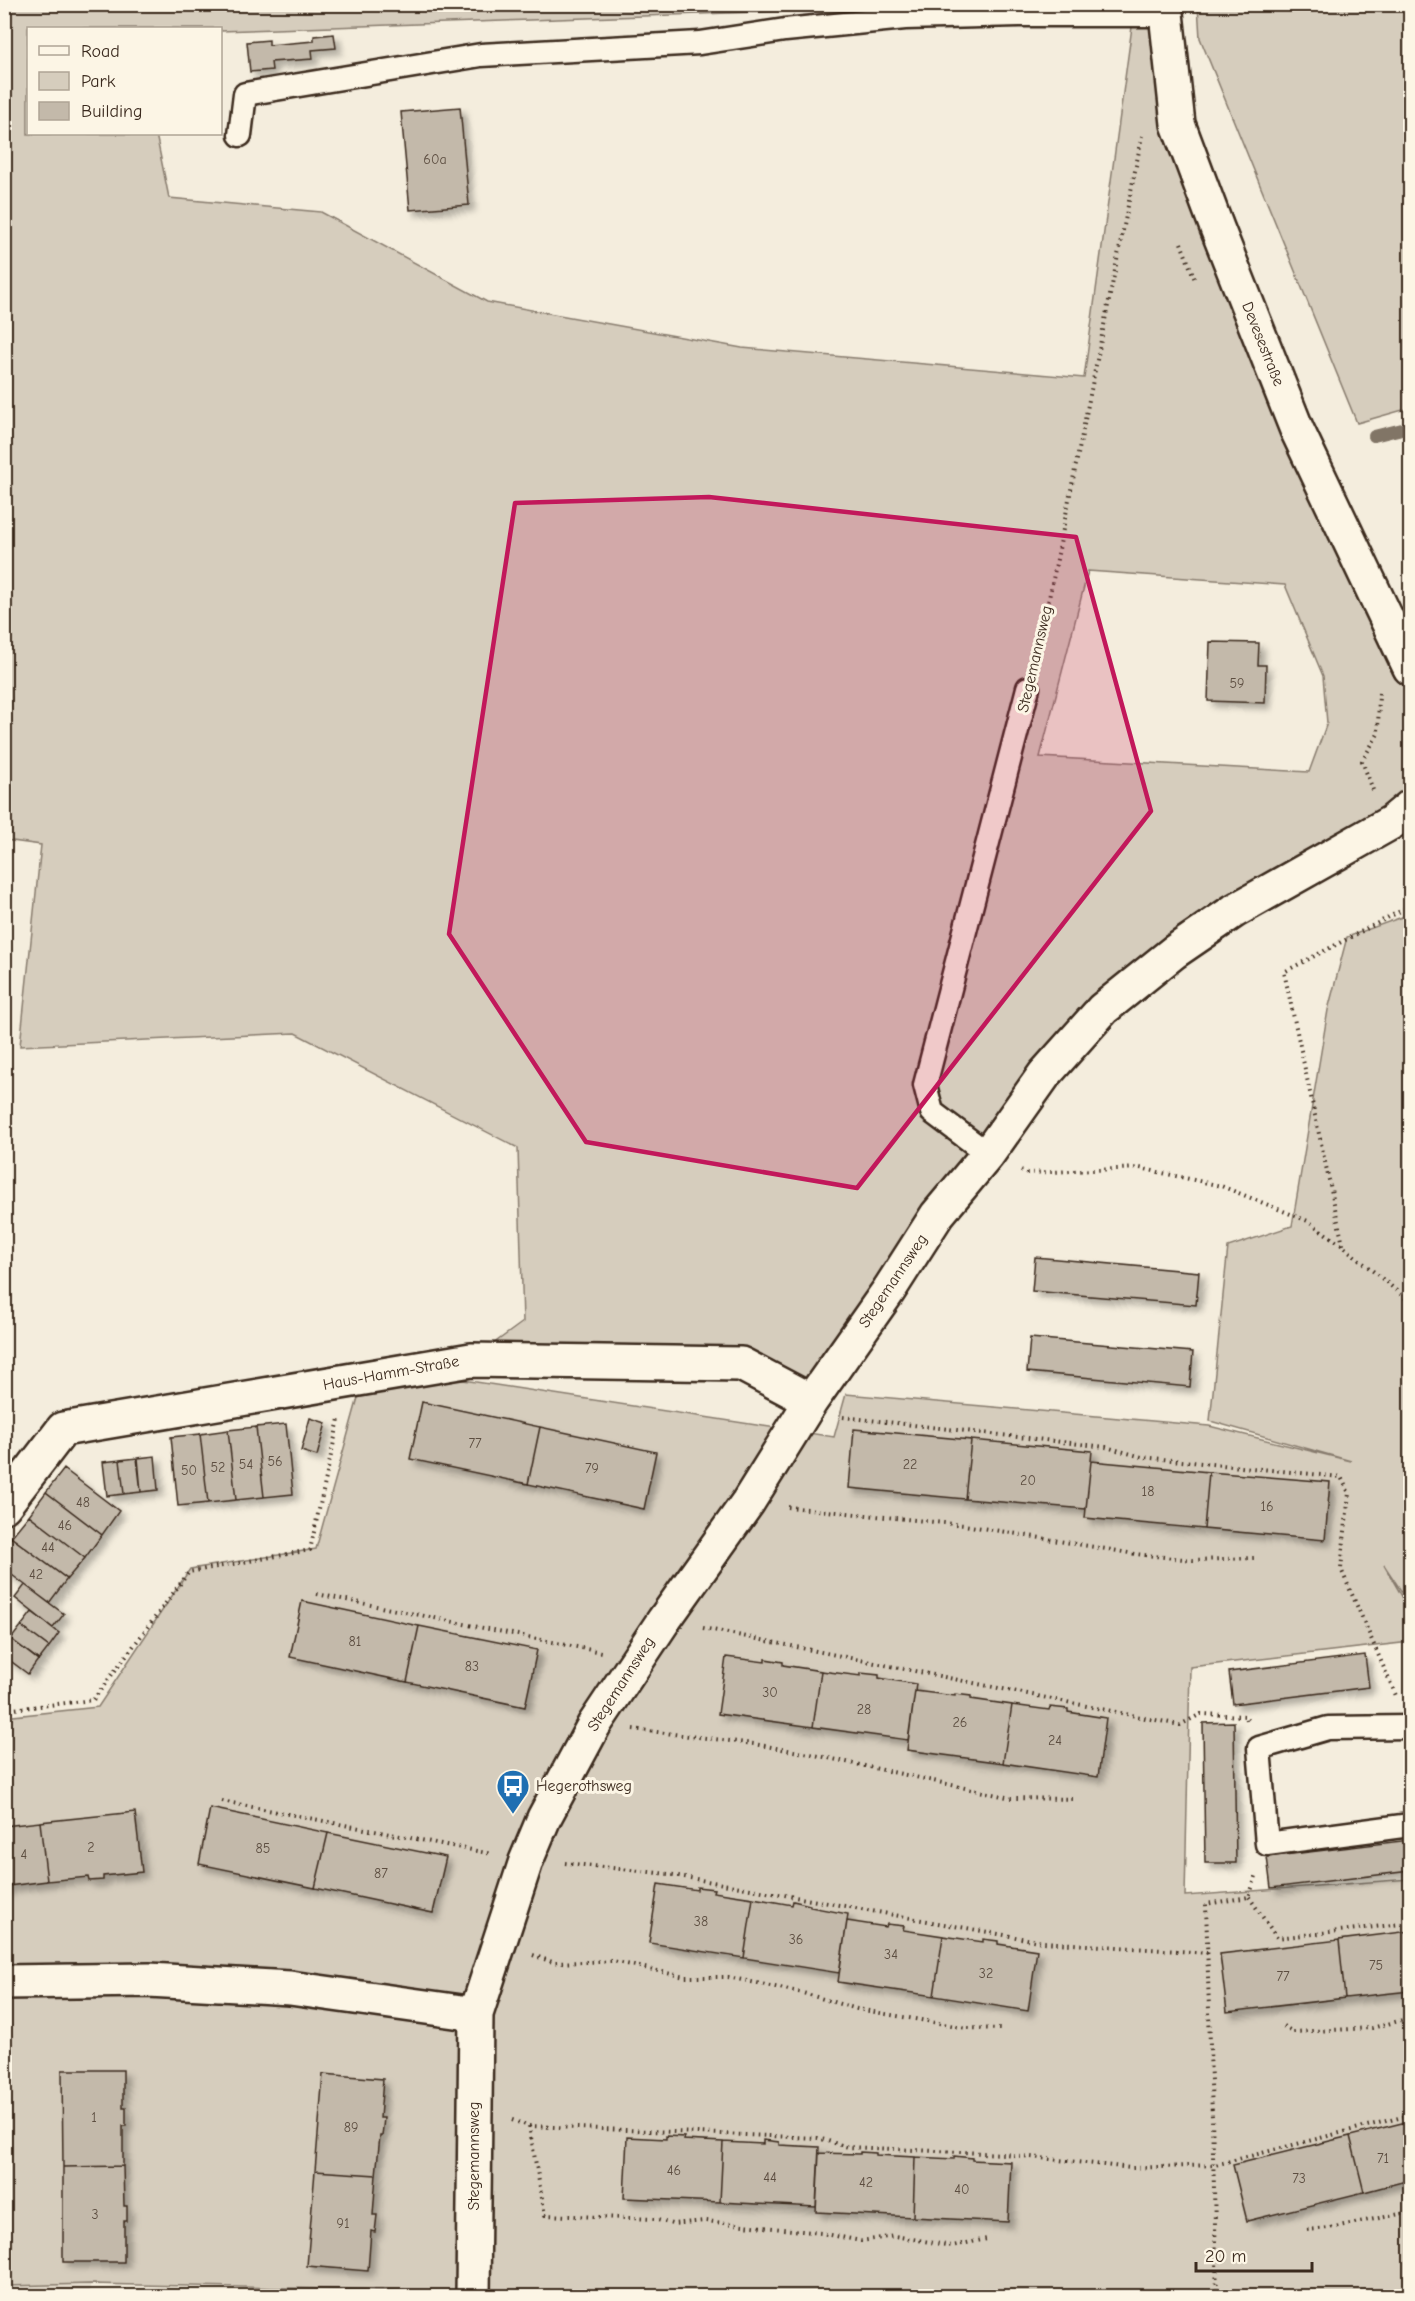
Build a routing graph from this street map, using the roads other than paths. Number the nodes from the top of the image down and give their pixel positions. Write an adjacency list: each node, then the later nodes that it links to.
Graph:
1 (1165, 10): 2 (lane); 3 (street, Devesestraße)
2 (240, 135)
3 (1410, 668)
4 (1028, 688): 6 (lane, Stegemannsweg)
5 (1410, 807): 6 (street, Stegemannsweg)
6 (987, 1154): 7 (street, Stegemannsweg)
7 (807, 1407): 8 (street, Haus-Hamm-Straße); 12 (street, Stegemannsweg)
8 (4, 1506)
9 (1410, 1727): 10 (lane)
10 (1410, 1825)
11 (4, 1982): 12 (street)
12 (476, 2014): 13 (street, Stegemannsweg)
13 (473, 2296)

